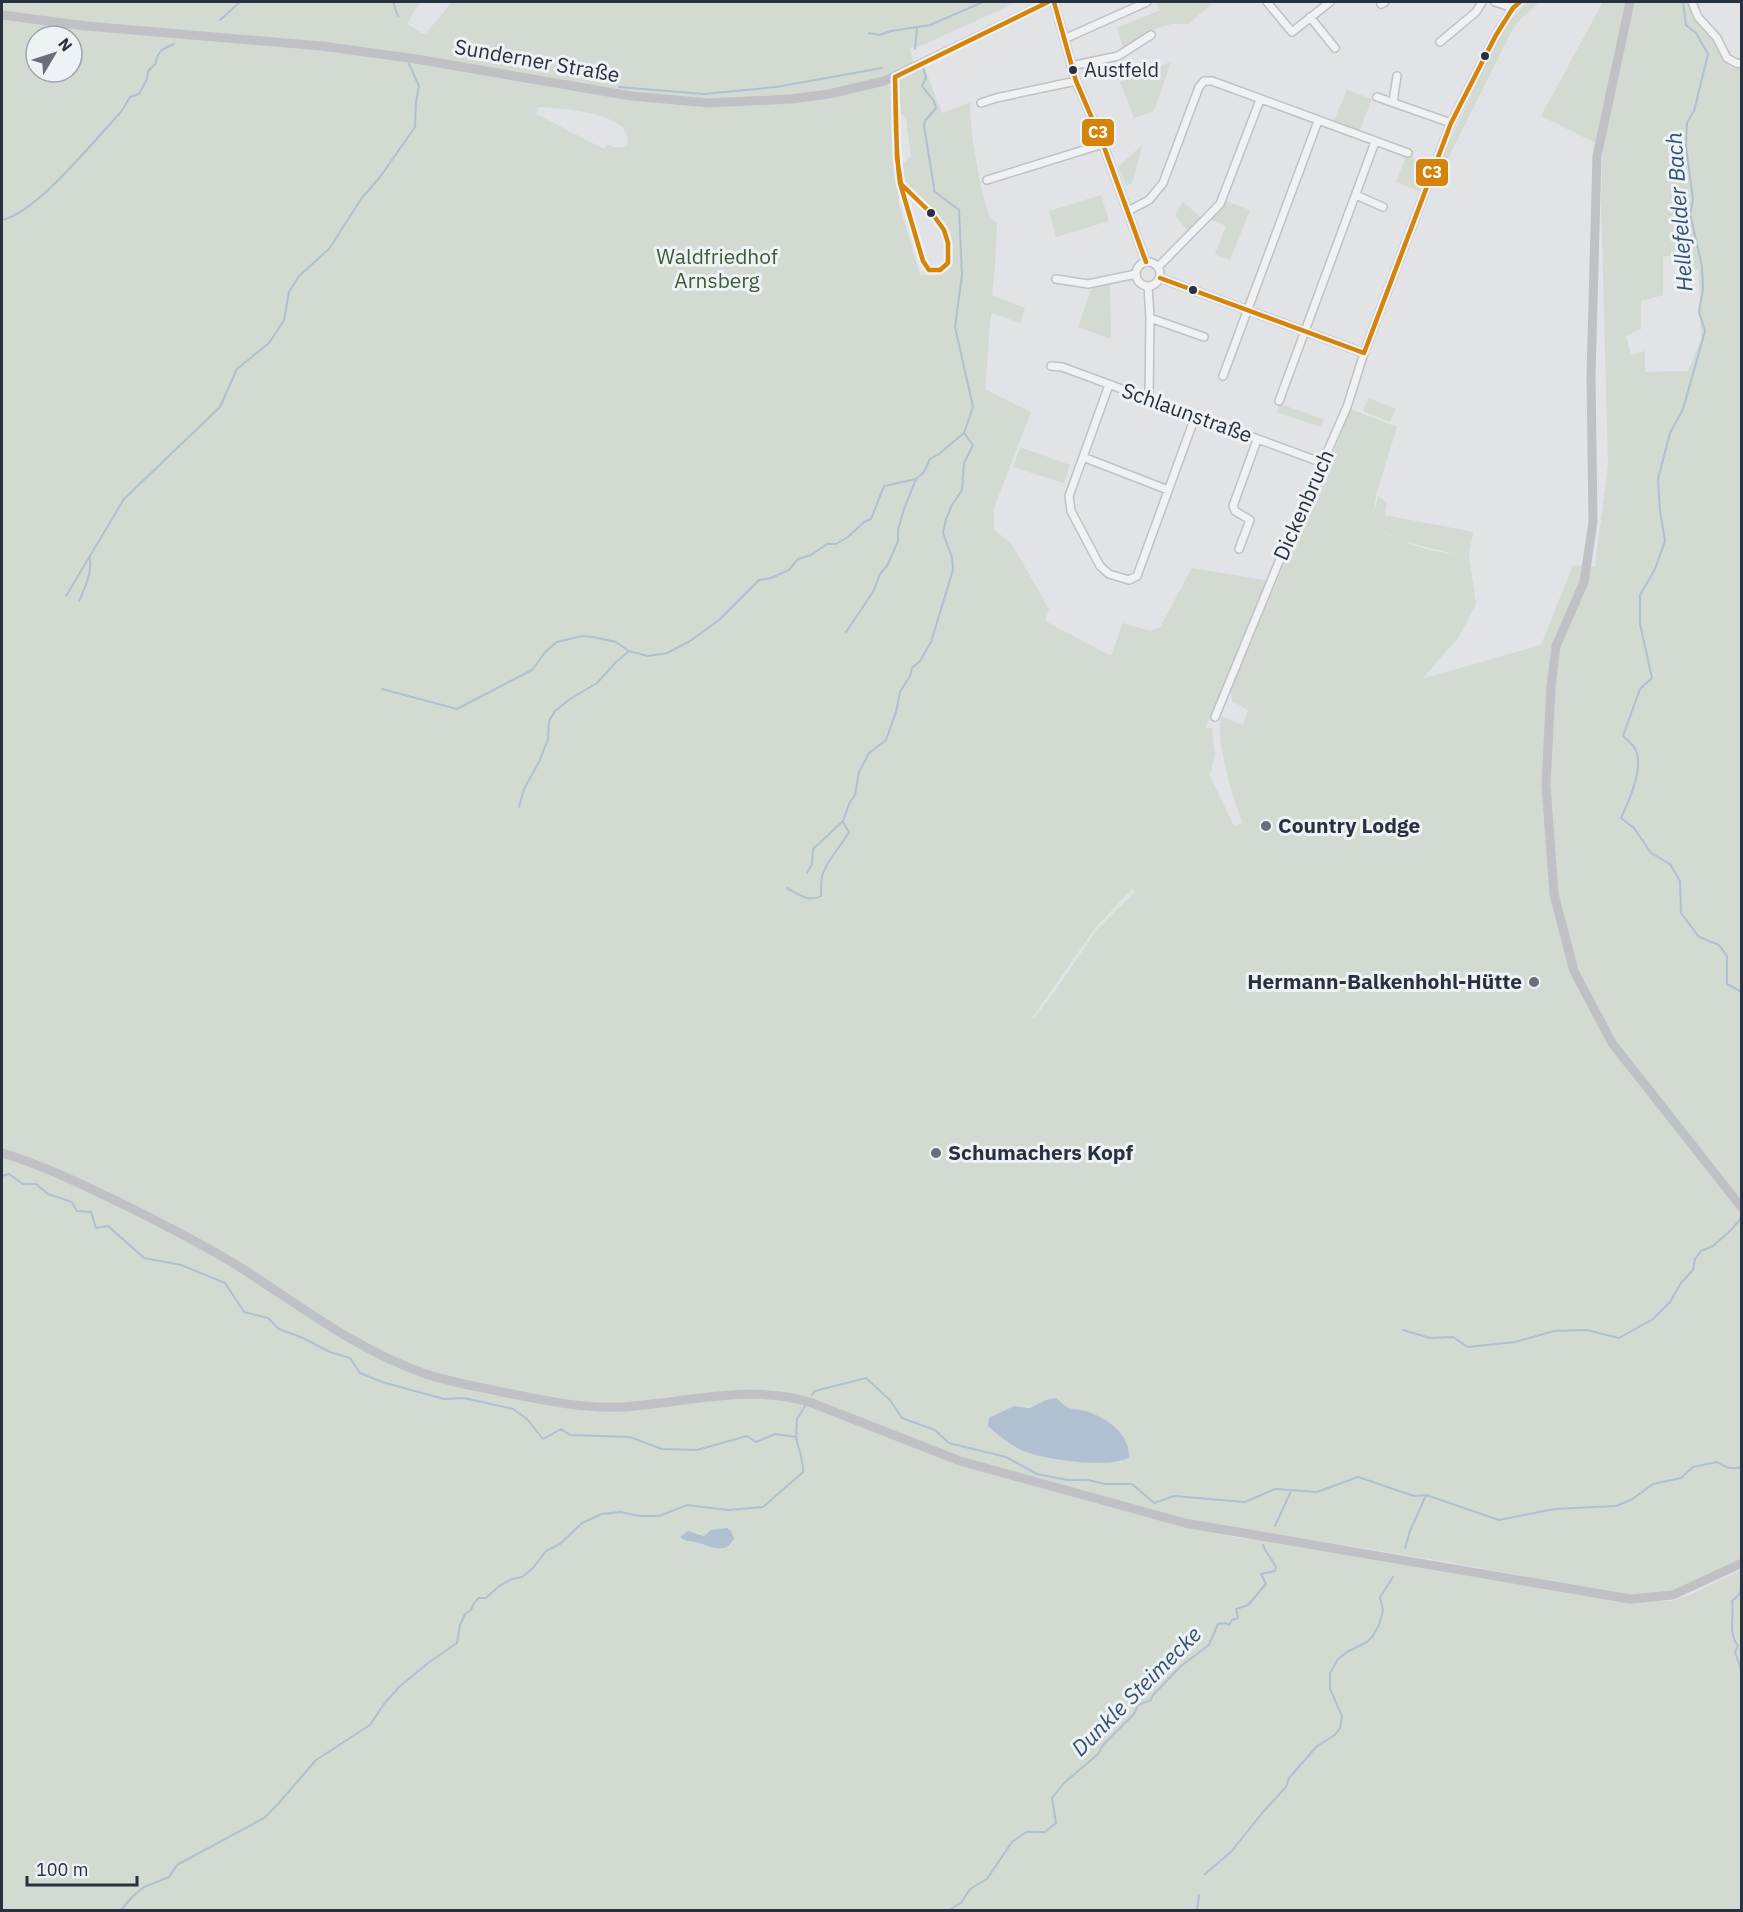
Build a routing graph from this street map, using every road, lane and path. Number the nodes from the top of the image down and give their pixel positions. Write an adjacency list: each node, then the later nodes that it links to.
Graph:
1 (1048, 2): 12 (main road, Sunderner Straße)
2 (1054, 2): 15 (street)
3 (1147, 2): 15 (street)
4 (1267, 2): 13 (street)
5 (1330, 2): 13 (street)
6 (1482, 2): 16 (street)
7 (1495, 2): 11 (street)
8 (1520, 2): 11 (street, Dickenbruch)
9 (1630, 2): 59 (main road)
10 (1692, 2): 18 (street)
11 (1513, 8): 27 (street, Dickenbruch)
12 (2, 15)
13 (1310, 17): 17 (street)
14 (1151, 35): 19 (street)
15 (1064, 39): 19 (street)
16 (1440, 42)
17 (1335, 48)
18 (1742, 63)
19 (1071, 66): 21 (street)
20 (1397, 76): 24 (street)
21 (1076, 81): 25 (street); 29 (street)
22 (1377, 97): 24 (street)
23 (1260, 100): 26 (street); 34 (street); 36 (street)
24 (1393, 102): 27 (street)
25 (981, 103)
26 (1318, 122): 28 (street); 41 (street)
27 (1451, 123): 45 (street, Dickenbruch)
28 (1375, 142): 30 (street); 32 (street)
29 (1102, 144): 31 (street); 34 (street)
30 (1408, 153)
31 (987, 180)
32 (1356, 195): 33 (street); 43 (street)
33 (1383, 207)
34 (1128, 211): 35 (street)
35 (1146, 262): 36 (street); 37 (street)
36 (1158, 267): 38 (street)
37 (1136, 274): 39 (street); 40 (street)
38 (1160, 278): 40 (street); 41 (street)
39 (1056, 279)
40 (1148, 286): 42 (street)
41 (1248, 311): 43 (street); 47 (street)
42 (1150, 318): 44 (street); 49 (street)
43 (1305, 332): 45 (street); 50 (street)
44 (1204, 337)
45 (1364, 353): 54 (street, Dickenbruch)
46 (1051, 366): 48 (street, Schlaunstraße)
47 (1223, 376)
48 (1109, 385): 49 (street, Schlaunstraße); 53 (street)
49 (1149, 398): 51 (street, Schlaunstraße)
50 (1279, 401)
51 (1195, 417): 52 (street, Schlaunstraße); 55 (street)
52 (1257, 440): 54 (street, Schlaunstraße); 56 (street)
53 (1083, 457): 55 (street); 55 (street)
54 (1323, 463): 57 (street, Dickenbruch)
55 (1168, 490)
56 (1239, 549)
57 (1215, 717)
58 (2, 1153): 60 (main road)
59 (1742, 1208)
60 (1742, 1563)

